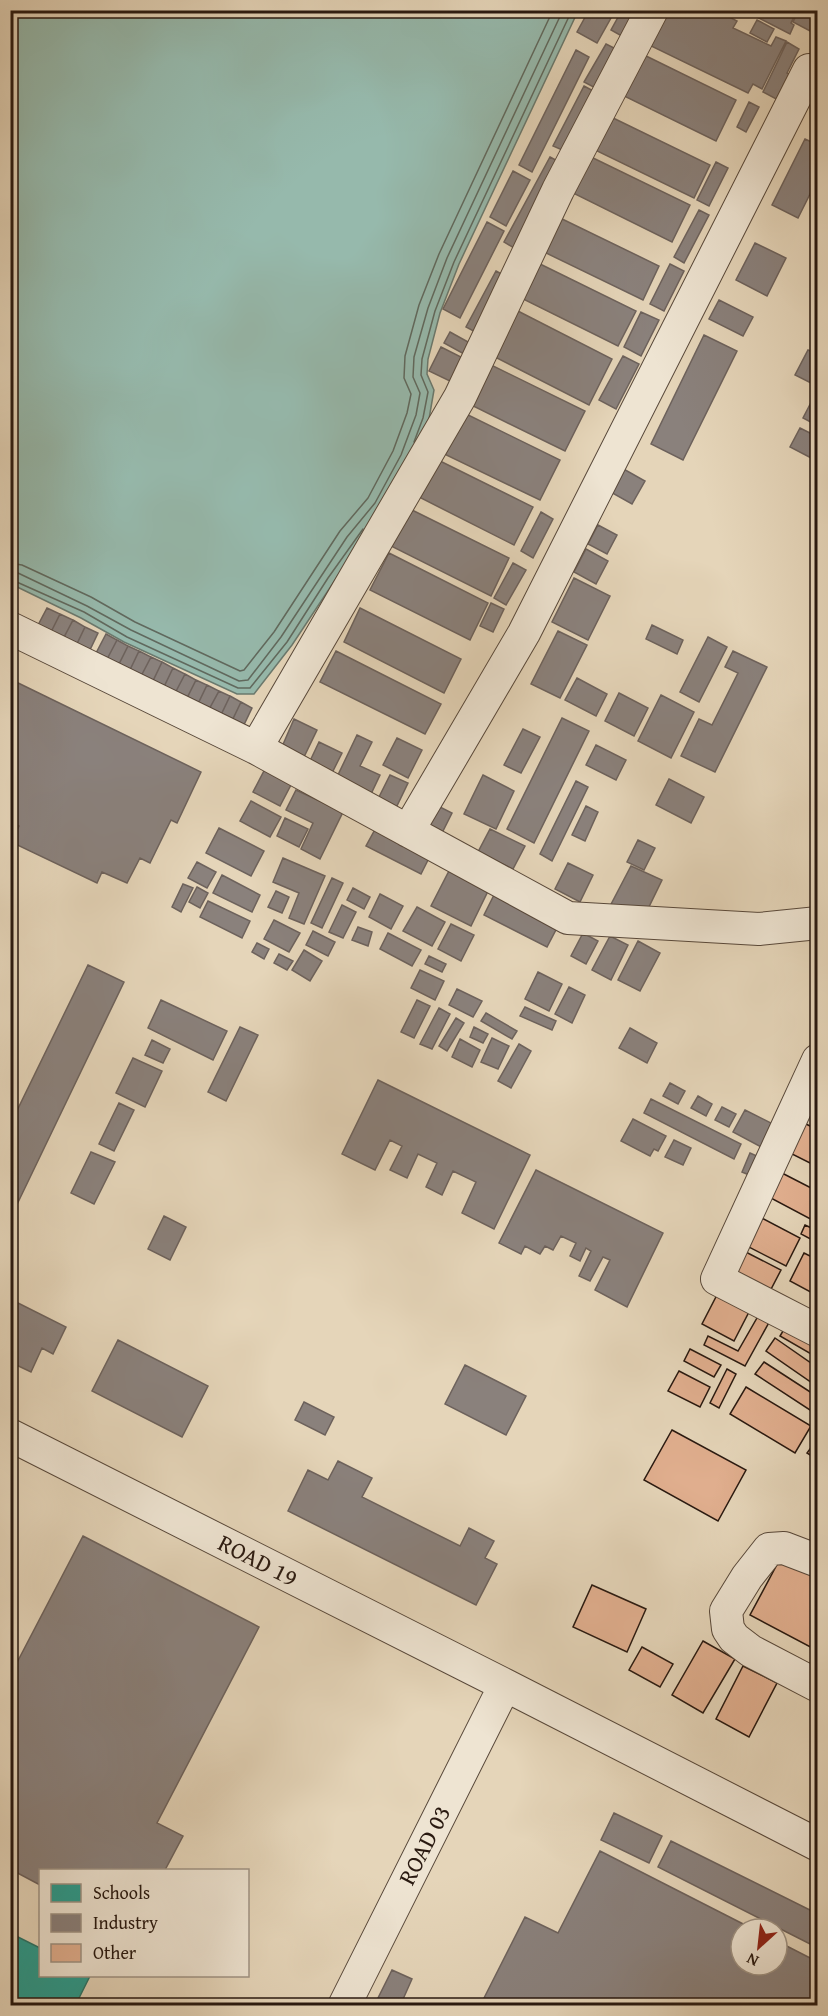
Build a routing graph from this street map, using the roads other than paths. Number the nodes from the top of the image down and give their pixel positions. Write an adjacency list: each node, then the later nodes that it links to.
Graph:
1 (652, 10): 4 (street)
2 (814, 65): 5 (street)
3 (10, 628): 4 (street)
4 (256, 748): 5 (street)
5 (408, 831): 6 (street)
6 (818, 923)
7 (818, 1060): 8 (street)
8 (818, 1331)
9 (10, 1435): 11 (street, ROAD 19)
10 (818, 1561): 12 (street)
11 (505, 1685): 13 (street, ROAD 19); 14 (street, ROAD 03)
12 (818, 1686)
13 (818, 1845)
14 (344, 2006)

